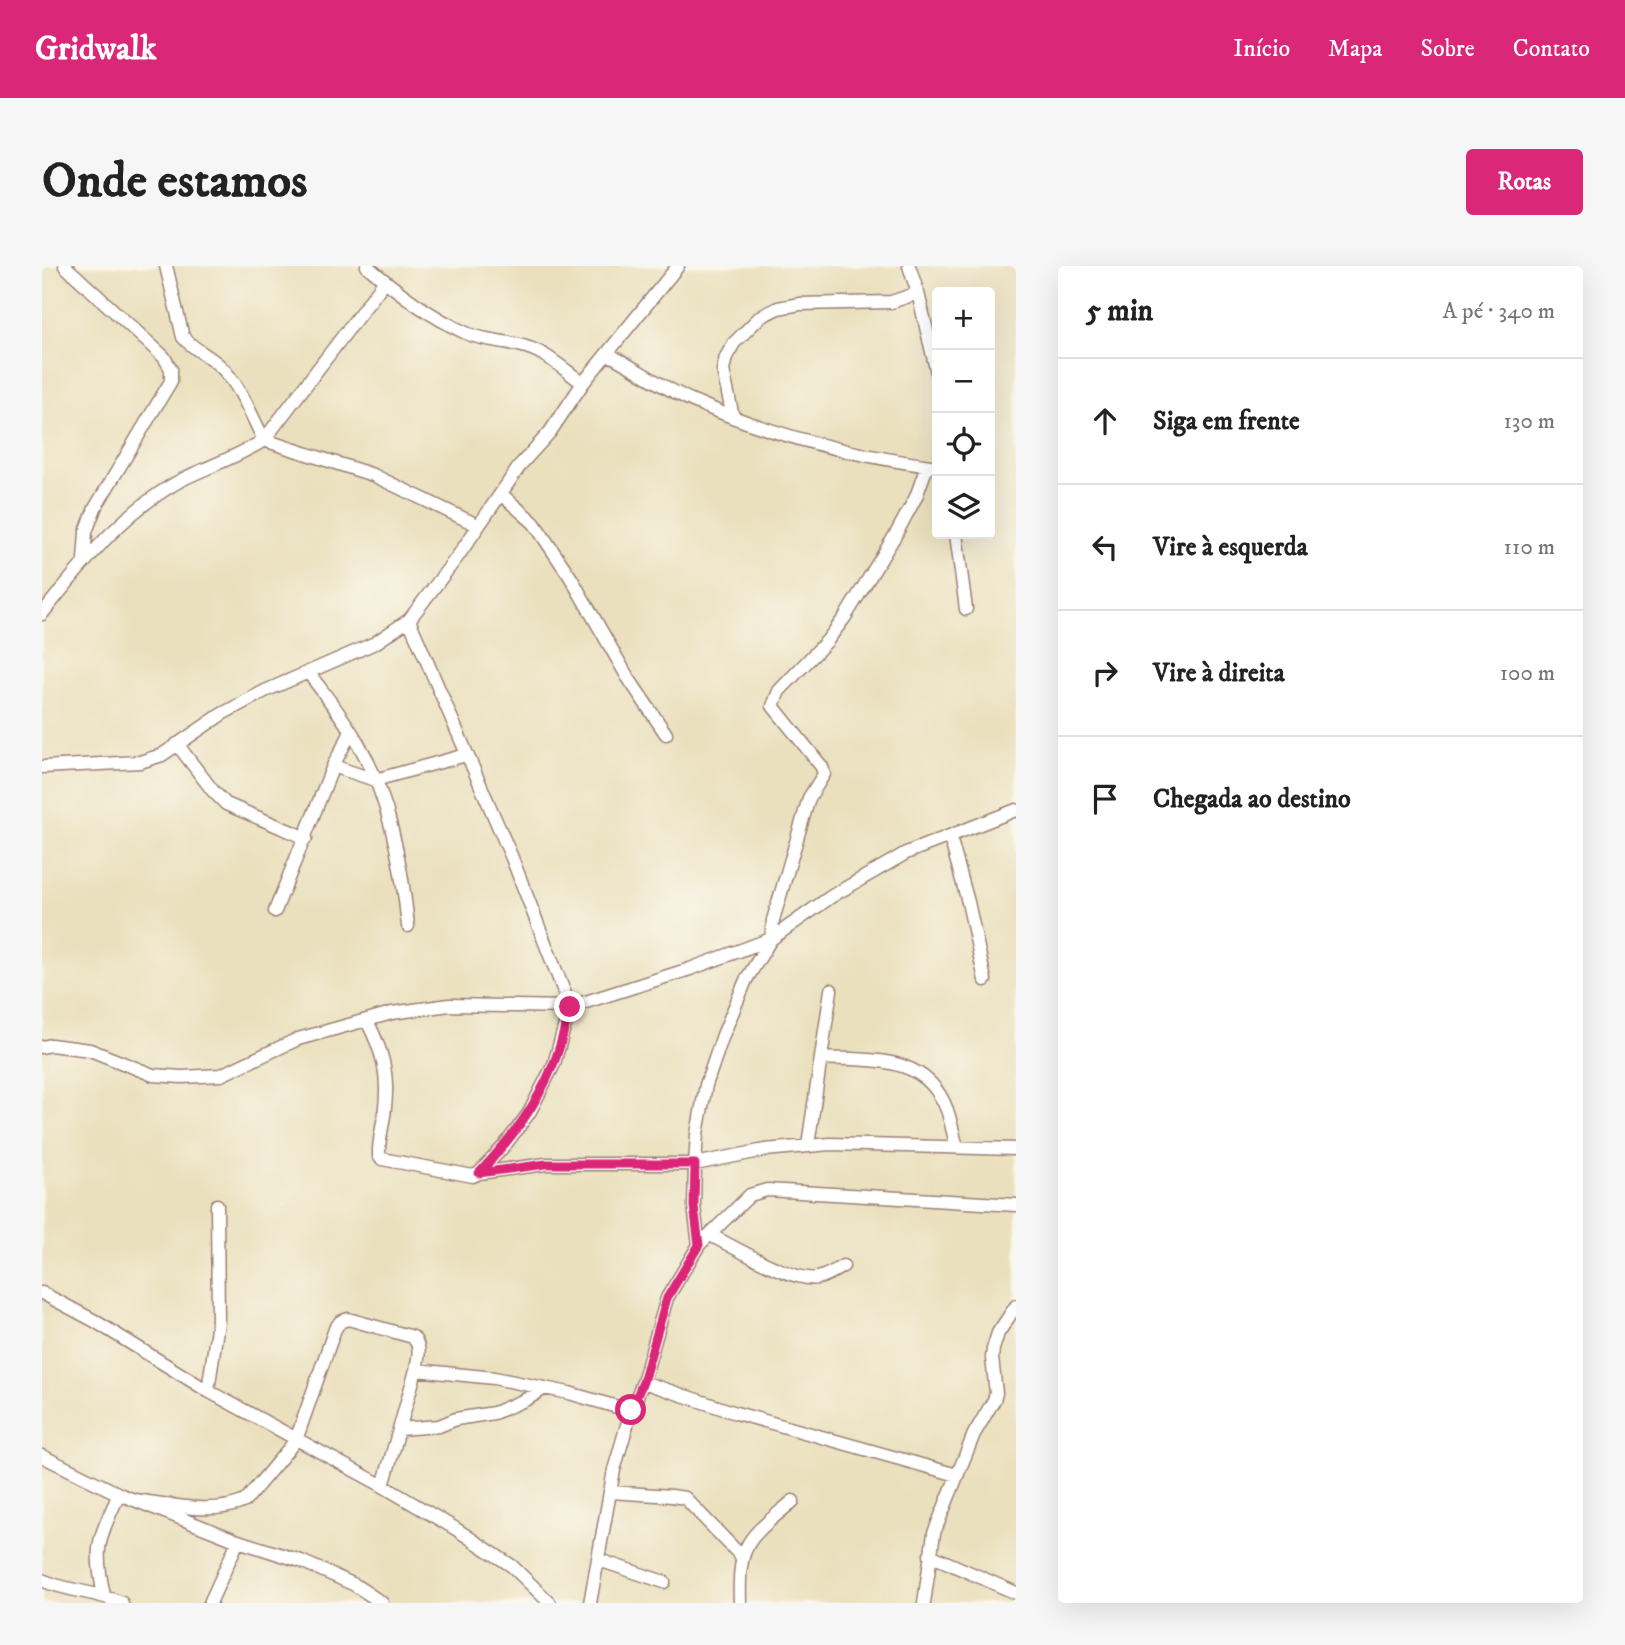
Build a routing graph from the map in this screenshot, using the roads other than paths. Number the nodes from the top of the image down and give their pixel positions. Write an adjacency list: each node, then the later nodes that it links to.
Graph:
1 (65, 266): 17 (street)
2 (166, 266): 12 (street)
3 (368, 266): 6 (street)
4 (909, 266): 7 (street)
5 (675, 267): 9 (street)
6 (384, 281): 10 (street); 12 (street)
7 (918, 293): 8 (street); 11 (street)
8 (932, 352)
9 (608, 354): 10 (street); 11 (street)
10 (583, 383): 14 (street)
11 (733, 417): 13 (street)
12 (264, 440): 15 (street); 17 (street)
13 (932, 466): 34 (street)
14 (501, 494): 15 (street); 23 (street)
15 (477, 526): 20 (street)
16 (957, 539): 18 (street)
17 (85, 560): 19 (street)
18 (966, 608)
19 (42, 614)
20 (409, 620): 21 (street); 25 (street)
21 (308, 672): 22 (street); 24 (street)
22 (351, 732): 26 (street); 28 (street)
23 (666, 734)
24 (177, 744): 27 (street); 31 (street)
25 (466, 755): 28 (street); 37 (street)
26 (334, 766): 28 (street); 31 (street)
27 (42, 767)
28 (375, 780): 33 (street)
29 (1016, 810): 30 (street)
30 (950, 837): 34 (street); 35 (street)
31 (306, 838): 32 (street)
32 (275, 911)
33 (408, 926)
34 (771, 939): 37 (street); 44 (street)
35 (985, 980)
36 (831, 989): 40 (street)
37 (570, 1007): 38 (street); 45 (street)
38 (367, 1021): 39 (street); 45 (street)
39 (42, 1047)
40 (821, 1058): 41 (street); 42 (street)
41 (808, 1145): 42 (street); 44 (street)
42 (957, 1147): 43 (street)
43 (1016, 1149)
44 (695, 1164): 45 (street); 49 (street)
45 (479, 1173)
46 (217, 1205): 56 (street)
47 (1016, 1205): 48 (street)
48 (710, 1235): 49 (street); 50 (street)
49 (699, 1245): 54 (street)
50 (843, 1266)
51 (42, 1293): 56 (street)
52 (1016, 1306): 61 (street)
53 (416, 1370): 55 (street); 58 (street); 59 (street)
54 (643, 1382): 57 (street); 61 (street)
55 (545, 1388): 57 (street); 58 (street)
56 (208, 1391): 59 (street)
57 (631, 1410): 63 (street)
58 (399, 1429): 62 (street)
59 (296, 1440): 62 (street); 65 (street)
60 (42, 1457): 64 (street)
61 (957, 1475): 68 (street)
62 (383, 1486): 78 (street)
63 (610, 1492): 69 (street); 70 (street)
64 (119, 1494): 65 (street); 74 (street)
65 (134, 1500): 67 (street)
66 (793, 1500): 69 (street)
67 (238, 1541): 76 (street); 77 (street)
68 (930, 1555): 73 (street); 81 (street)
69 (742, 1557): 80 (street)
70 (599, 1560): 72 (street); 79 (street)
71 (42, 1580): 74 (street)
72 (664, 1582)
73 (1016, 1592)
74 (104, 1595): 75 (street)
75 (122, 1603)
76 (210, 1603)
77 (382, 1603)
78 (550, 1603)
79 (590, 1603)
80 (740, 1603)
81 (924, 1603)

